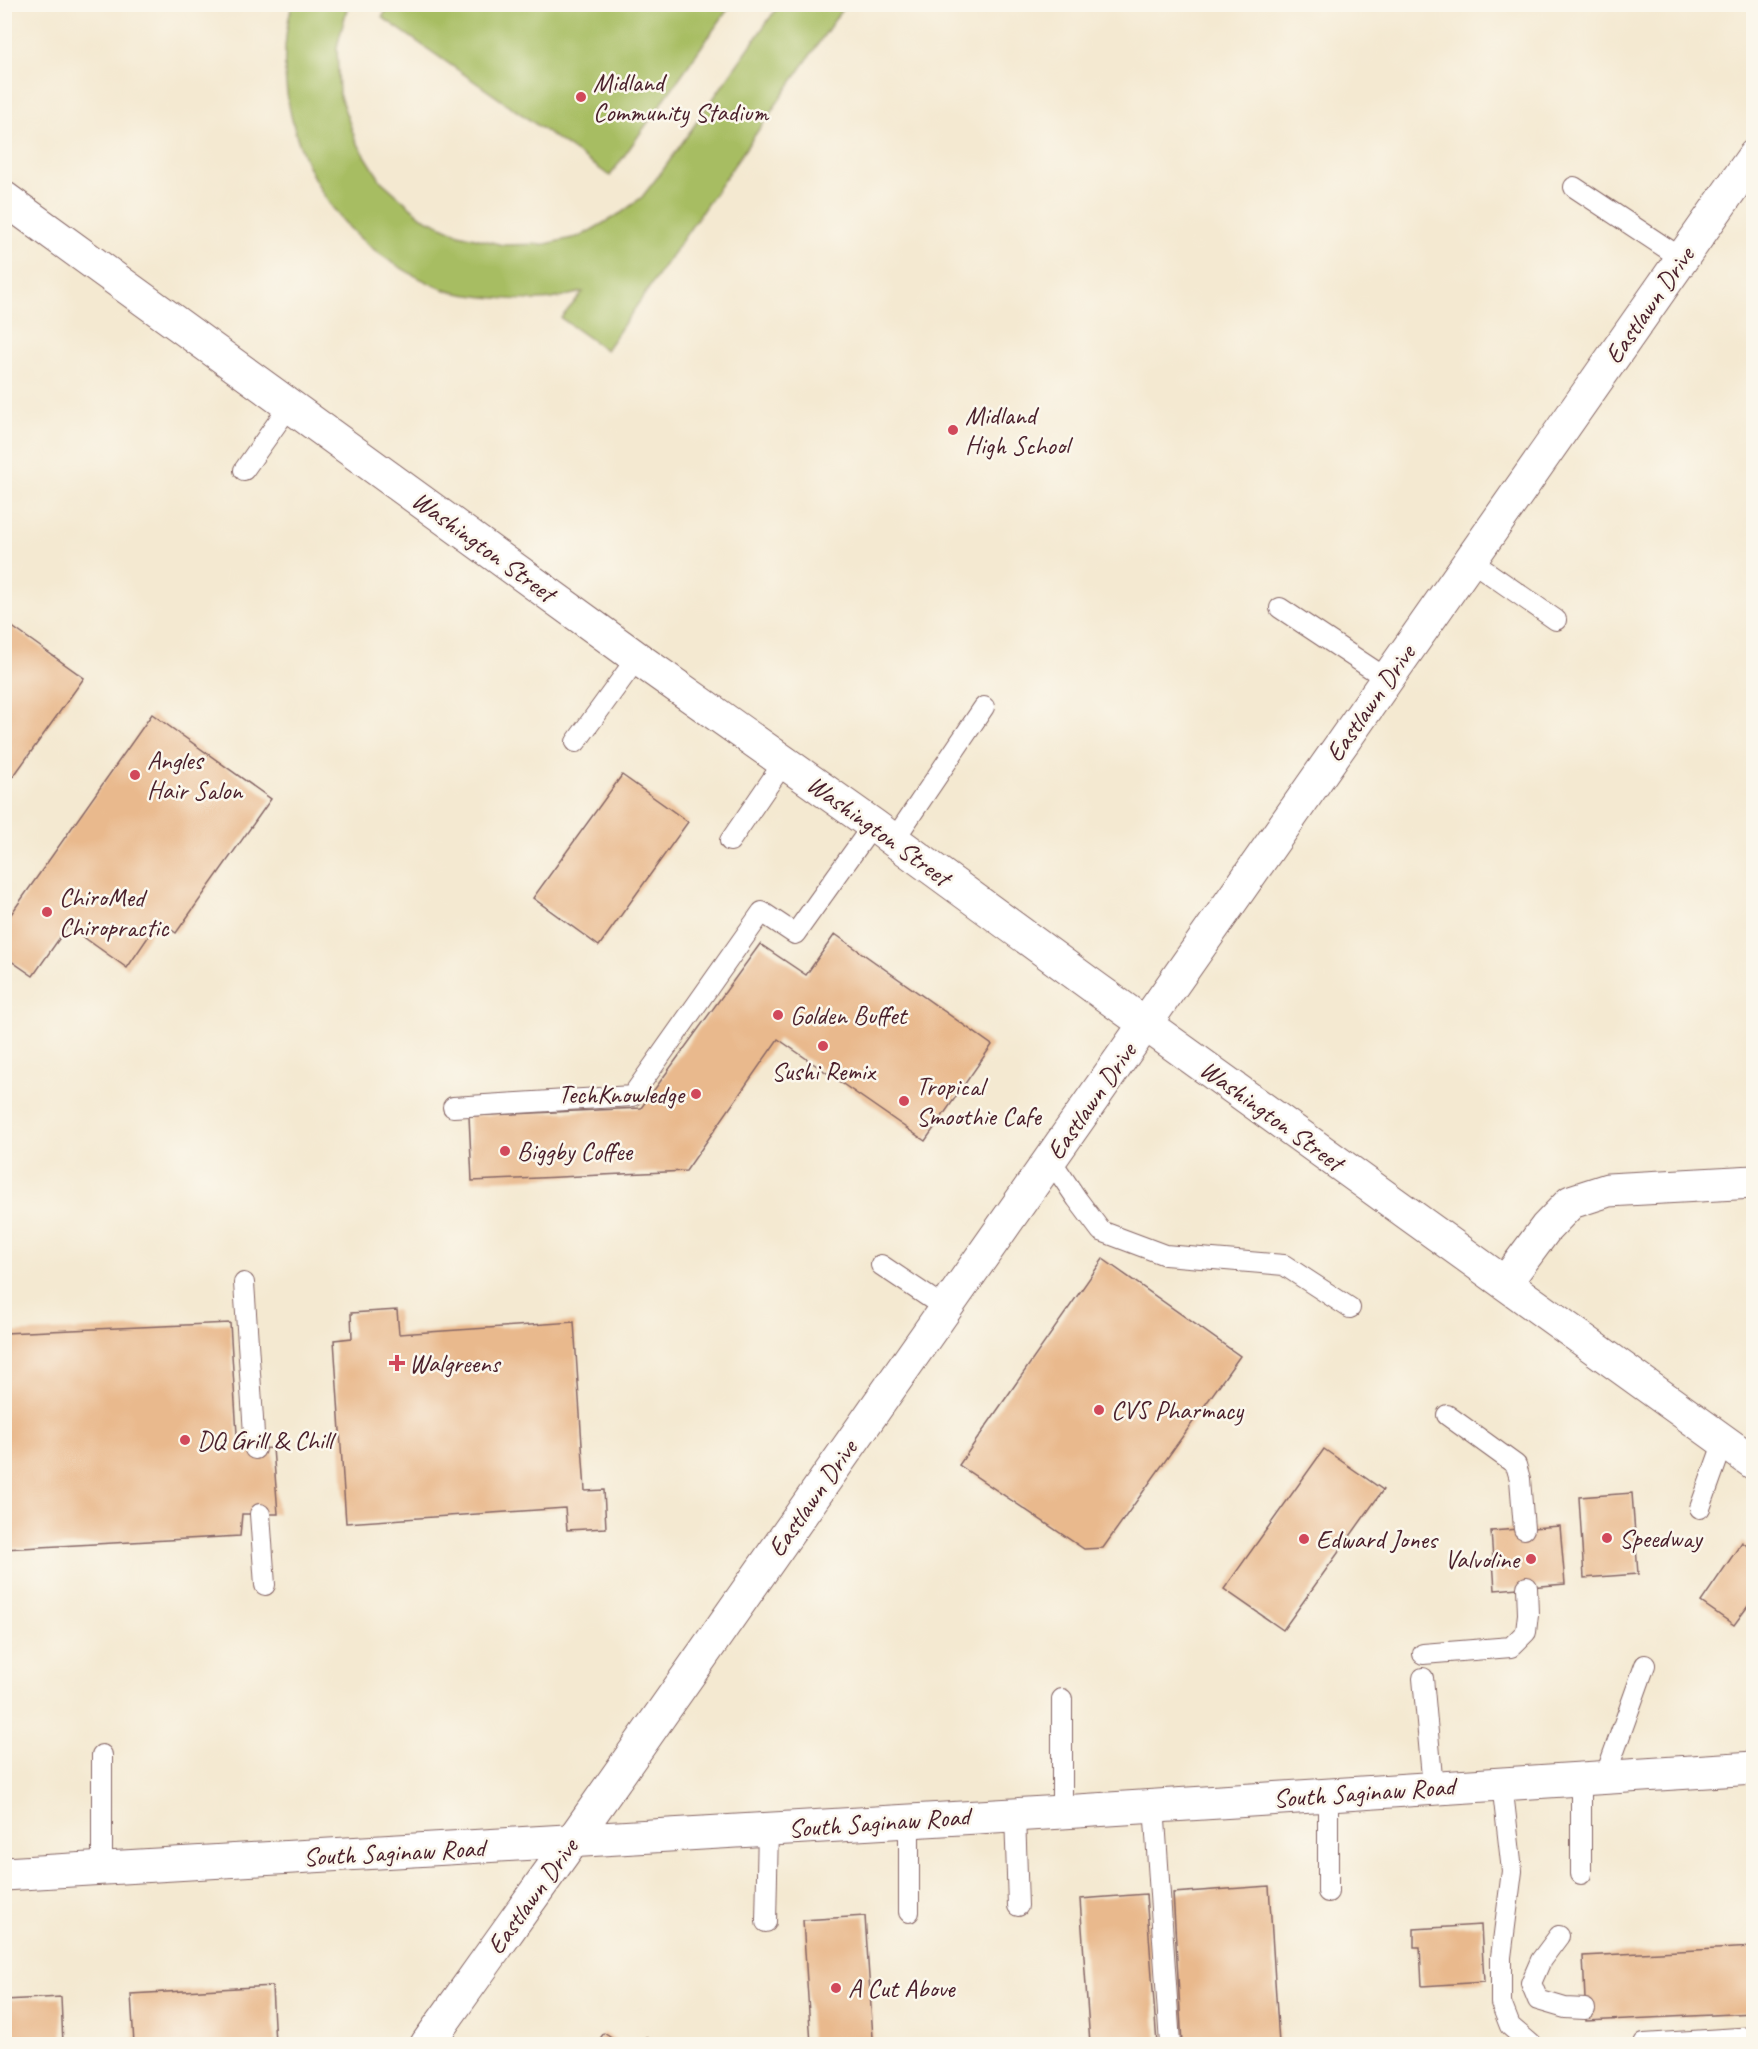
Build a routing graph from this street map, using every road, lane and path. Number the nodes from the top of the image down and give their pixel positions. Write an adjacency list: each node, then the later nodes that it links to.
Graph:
1 (1752, 160): 4 (street, Eastlawn Drive)
2 (1575, 187): 4 (lane)
3 (4, 198): 5 (street, Washington Street)
4 (1682, 258): 7 (street, Eastlawn Drive)
5 (290, 405): 6 (lane); 10 (street, Washington Street)
6 (243, 470)
7 (1470, 560): 9 (lane); 11 (street, Eastlawn Drive)
8 (1280, 608): 11 (lane)
9 (1556, 620)
10 (637, 658): 13 (lane); 14 (street, Washington Street)
11 (1387, 680): 17 (street, Eastlawn Drive)
12 (984, 707): 15 (lane)
13 (576, 742)
14 (784, 762): 15 (street, Washington Street); 16 (lane)
15 (883, 832): 17 (street, Washington Street); 18 (lane)
16 (730, 841)
17 (1145, 1023): 19 (street, Eastlawn Drive); 23 (street, Washington Street)
18 (453, 1107)
19 (1050, 1159): 24 (street, Eastlawn Drive); 25 (lane)
20 (1754, 1182): 23 (street)
21 (881, 1265): 24 (lane)
22 (244, 1283): 28 (lane)
23 (1505, 1283): 27 (street, Washington Street)
24 (945, 1308): 50 (street, Eastlawn Drive)
25 (1350, 1308)
26 (1447, 1414): 32 (lane)
27 (1724, 1441): 29 (street, Washington Street); 30 (lane)
28 (255, 1449)
29 (1754, 1462)
30 (1700, 1508)
31 (260, 1514): 33 (lane)
32 (1524, 1529)
33 (265, 1585)
34 (1527, 1587): 35 (lane)
35 (1422, 1654)
36 (1645, 1665): 41 (lane)
37 (1423, 1678): 43 (lane)
38 (1062, 1699): 46 (lane)
39 (102, 1755): 51 (lane)
40 (1754, 1768): 41 (street, South Saginaw Road)
41 (1593, 1778): 42 (street, South Saginaw Road); 53 (lane)
42 (1502, 1784): 43 (street, South Saginaw Road); 63 (lane)
43 (1433, 1788): 44 (street, South Saginaw Road)
44 (1328, 1794): 45 (street, South Saginaw Road); 54 (lane)
45 (1154, 1805): 46 (street, South Saginaw Road); 62 (lane)
46 (1062, 1812): 47 (street, South Saginaw Road)
47 (1015, 1814): 48 (street, South Saginaw Road); 55 (lane)
48 (909, 1821): 49 (street, South Saginaw Road); 56 (lane)
49 (768, 1829): 50 (street, South Saginaw Road); 57 (lane)
50 (572, 1841): 51 (street, South Saginaw Road); 61 (street, Eastlawn Drive)
51 (102, 1868): 52 (street, South Saginaw Road)
52 (4, 1874)
53 (1581, 1874)
54 (1328, 1892)
55 (1018, 1906)
56 (909, 1912)
57 (766, 1922)
58 (1558, 1936): 59 (lane)
59 (1585, 2009)
60 (1754, 2037): 64 (lane)
61 (427, 2044)
62 (1170, 2044)
63 (1531, 2044)
64 (1644, 2044)

